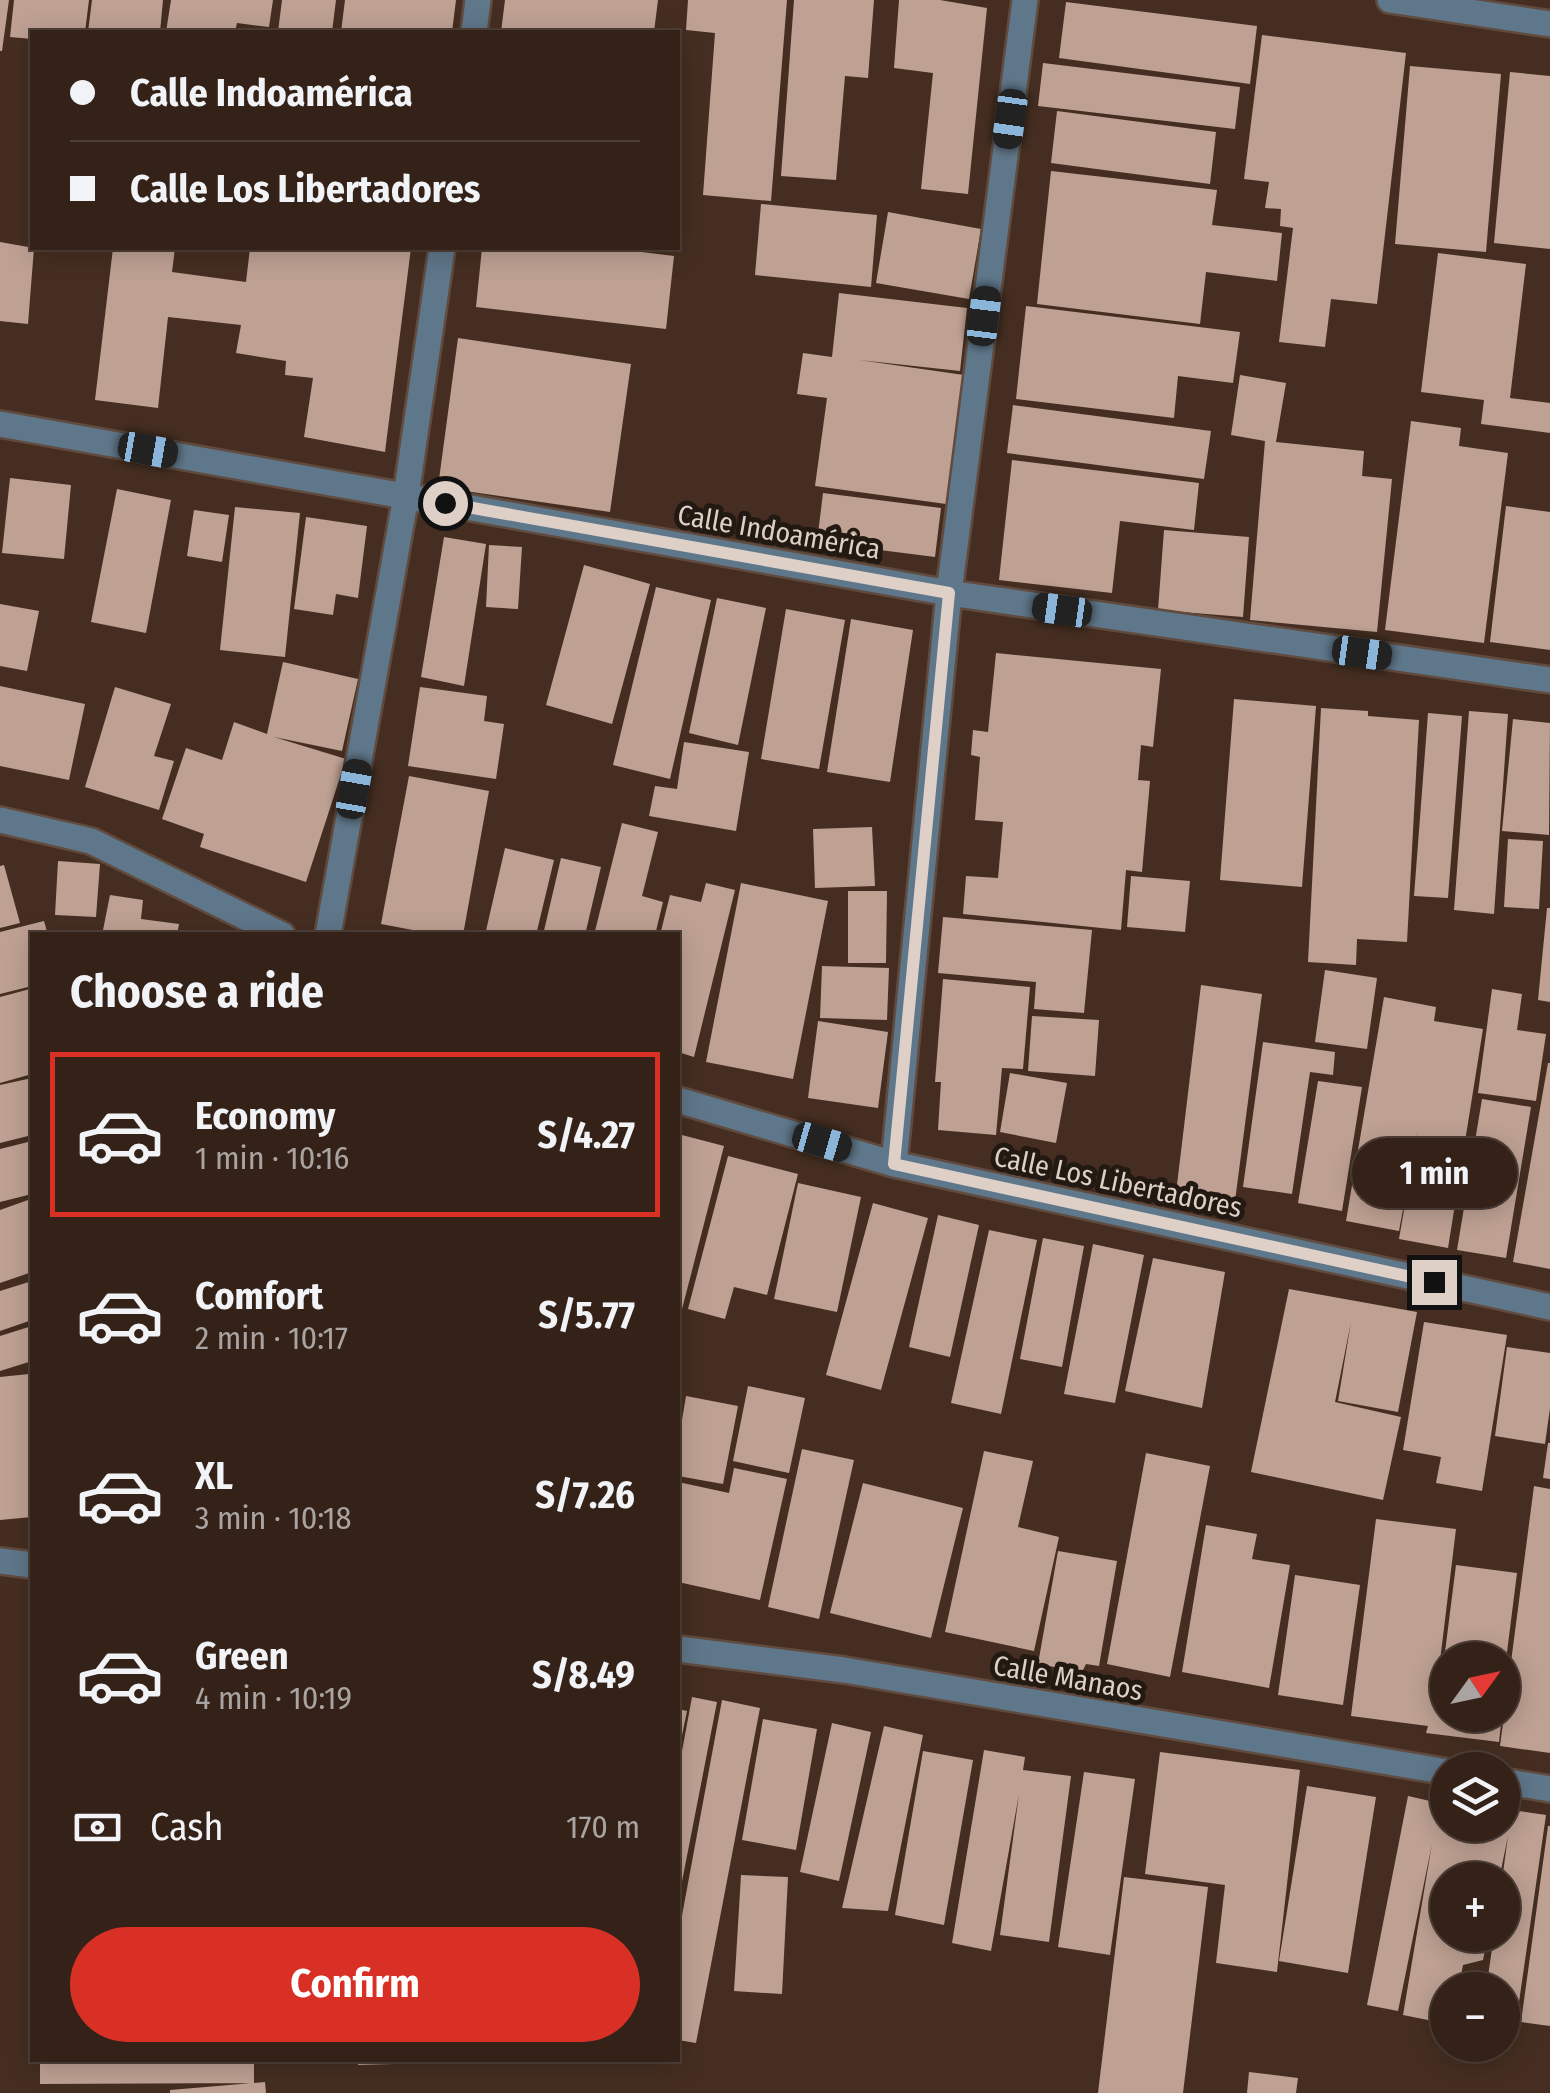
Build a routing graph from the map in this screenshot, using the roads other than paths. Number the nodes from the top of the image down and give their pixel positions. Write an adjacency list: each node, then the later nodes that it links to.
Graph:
1 (478, 0): 5 (street)
2 (1025, 0): 9 (street)
3 (1390, 0): 4 (street)
4 (1550, 24)
5 (474, 30)
6 (442, 250): 8 (street)
7 (0, 424): 8 (street, Calle Indoamérica)
8 (406, 496): 9 (street, Calle Indoamérica); 13 (street)
9 (949, 593): 10 (street, Calle Indoamérica); 15 (street)
10 (1550, 680)
11 (0, 820): 12 (street)
12 (276, 932)
13 (329, 932)
14 (680, 1101): 15 (street, Calle Los Libertadores)
15 (894, 1164): 16 (street, Calle Los Libertadores)
16 (1550, 1307)
17 (0, 1561): 18 (street)
18 (30, 1565)
19 (680, 1649): 20 (street, Calle Manaos)
20 (1430, 1769)
21 (1520, 1784): 22 (street)
22 (1550, 1789)

